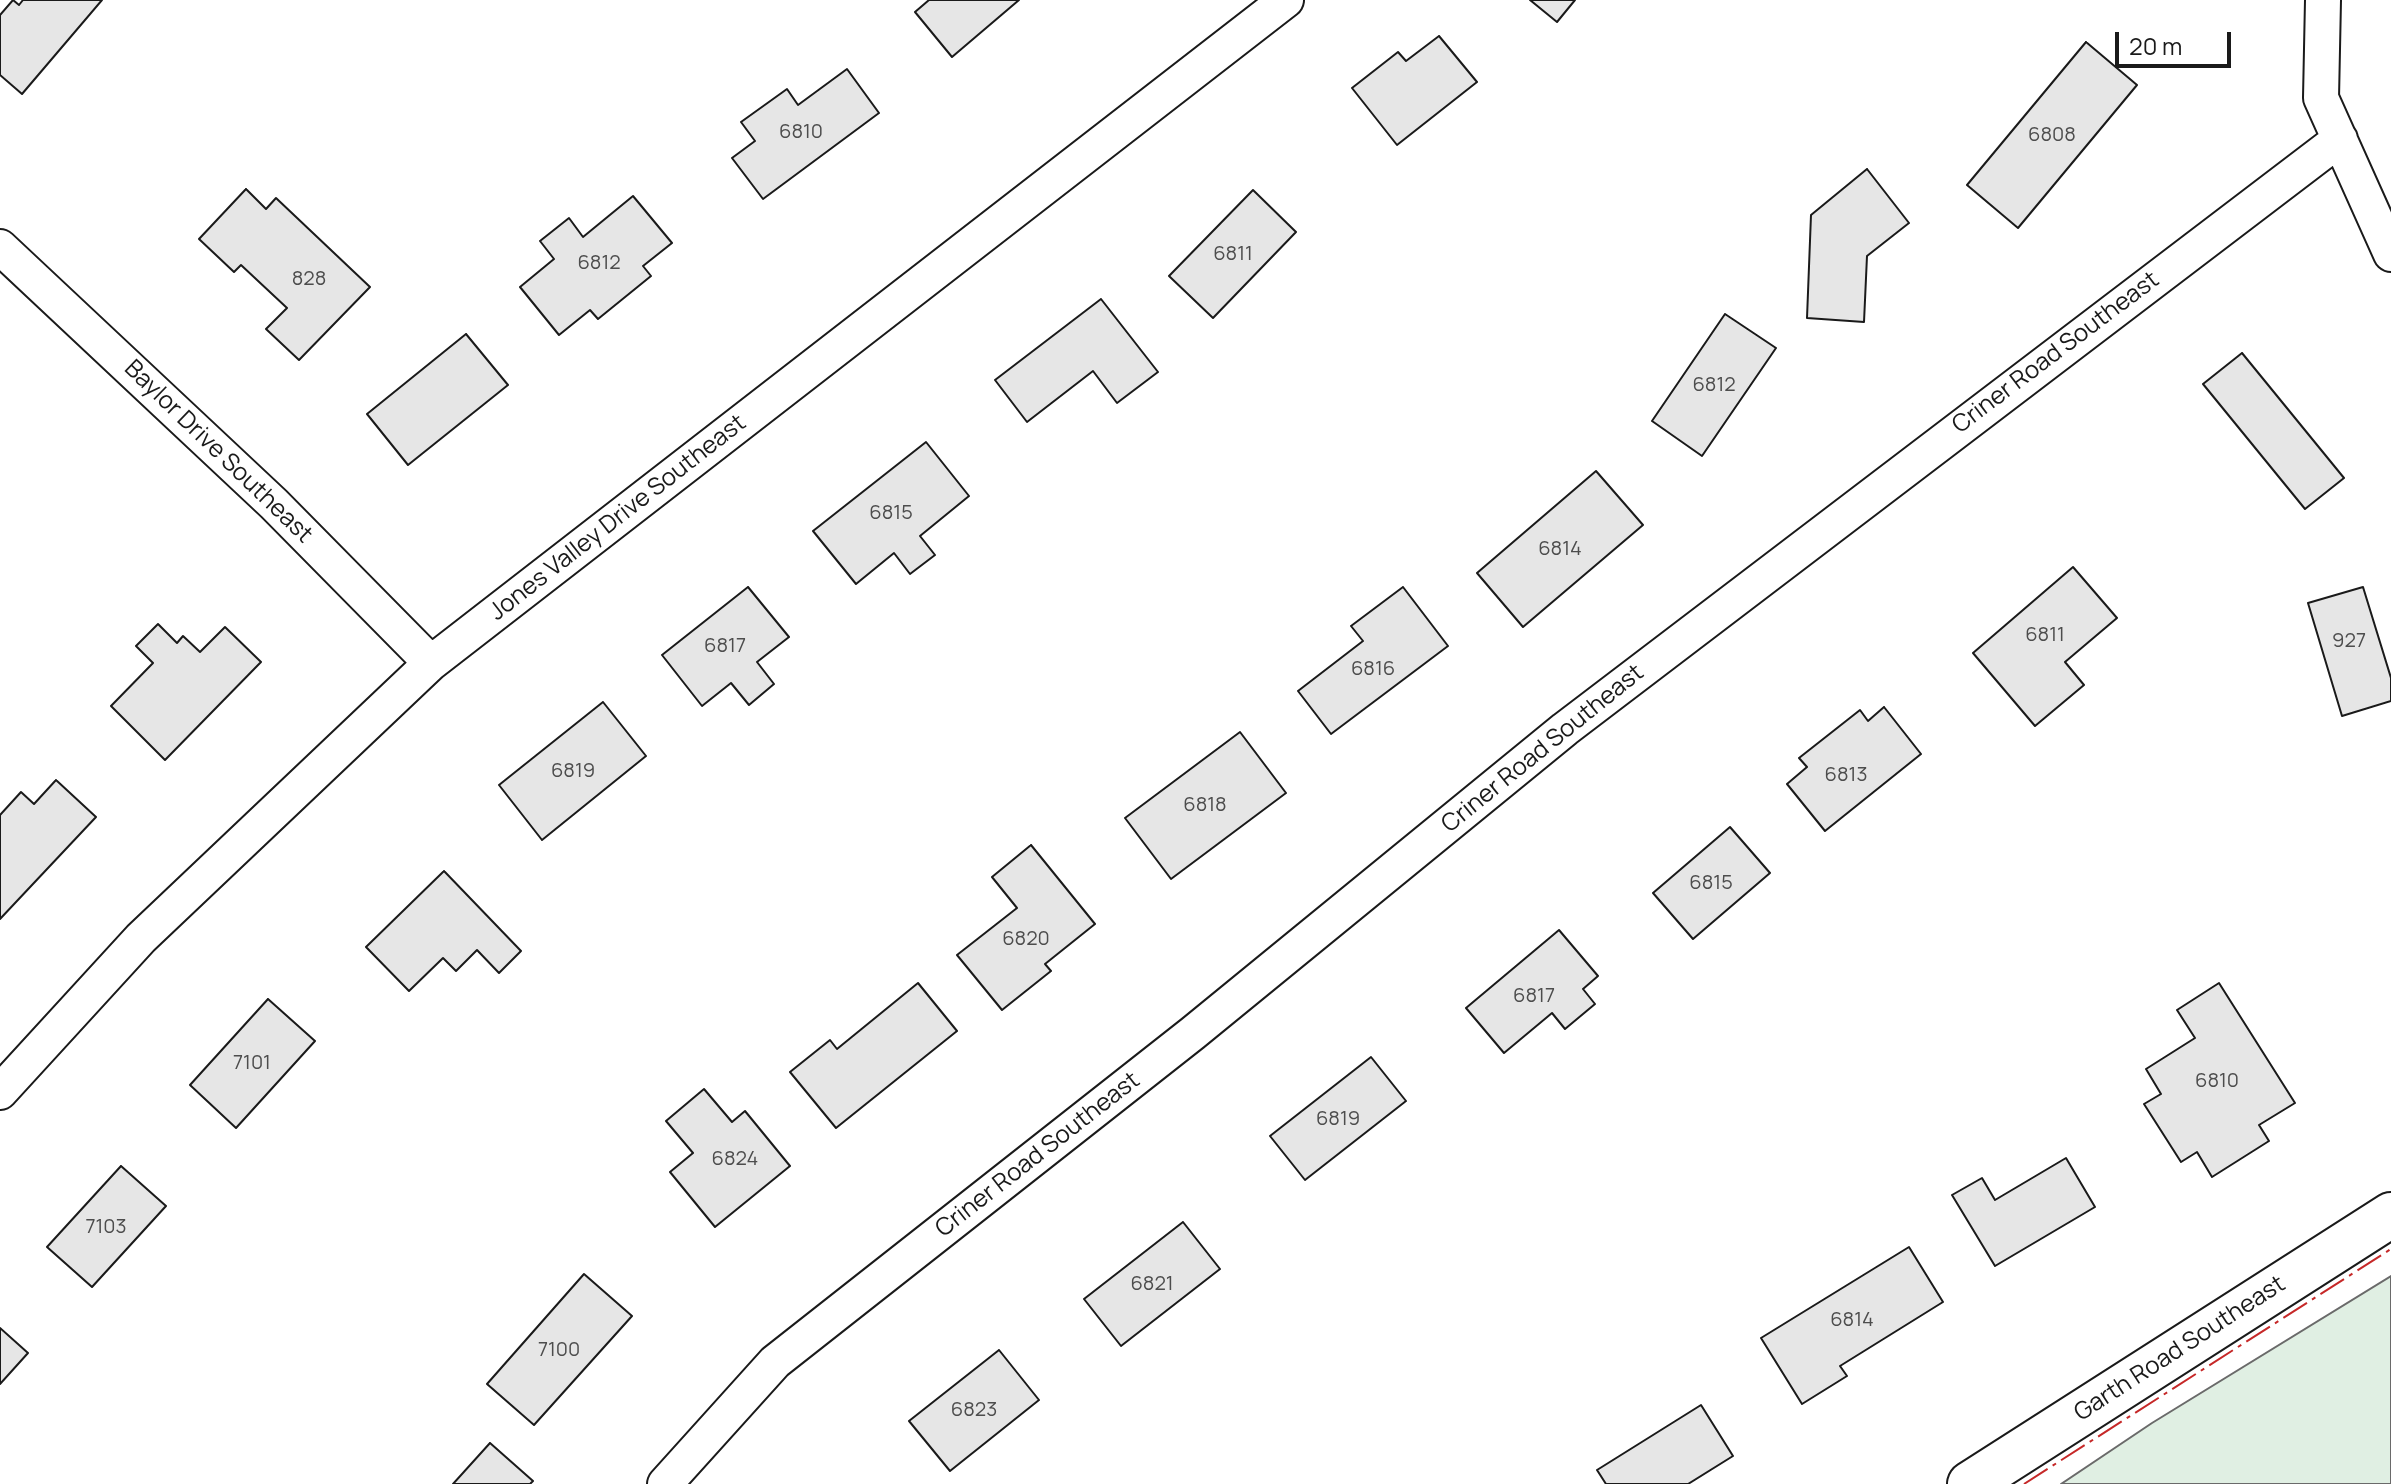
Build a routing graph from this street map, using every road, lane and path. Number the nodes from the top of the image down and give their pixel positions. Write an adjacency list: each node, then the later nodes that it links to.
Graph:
1 (1286, 0): 6 (street, Jones Valley Drive Southeast)
2 (2323, 0): 3 (street)
3 (2340, 139): 5 (street); 9 (street, Criner Road Southeast)
4 (0, 247): 6 (street, Baylor Drive Southeast)
5 (2391, 254)
6 (431, 663): 7 (street, Jones Valley Drive Southeast)
7 (0, 1092)
8 (2391, 1215): 10 (street, Garth Road Southeast)
9 (665, 1484)
10 (1970, 1484)

